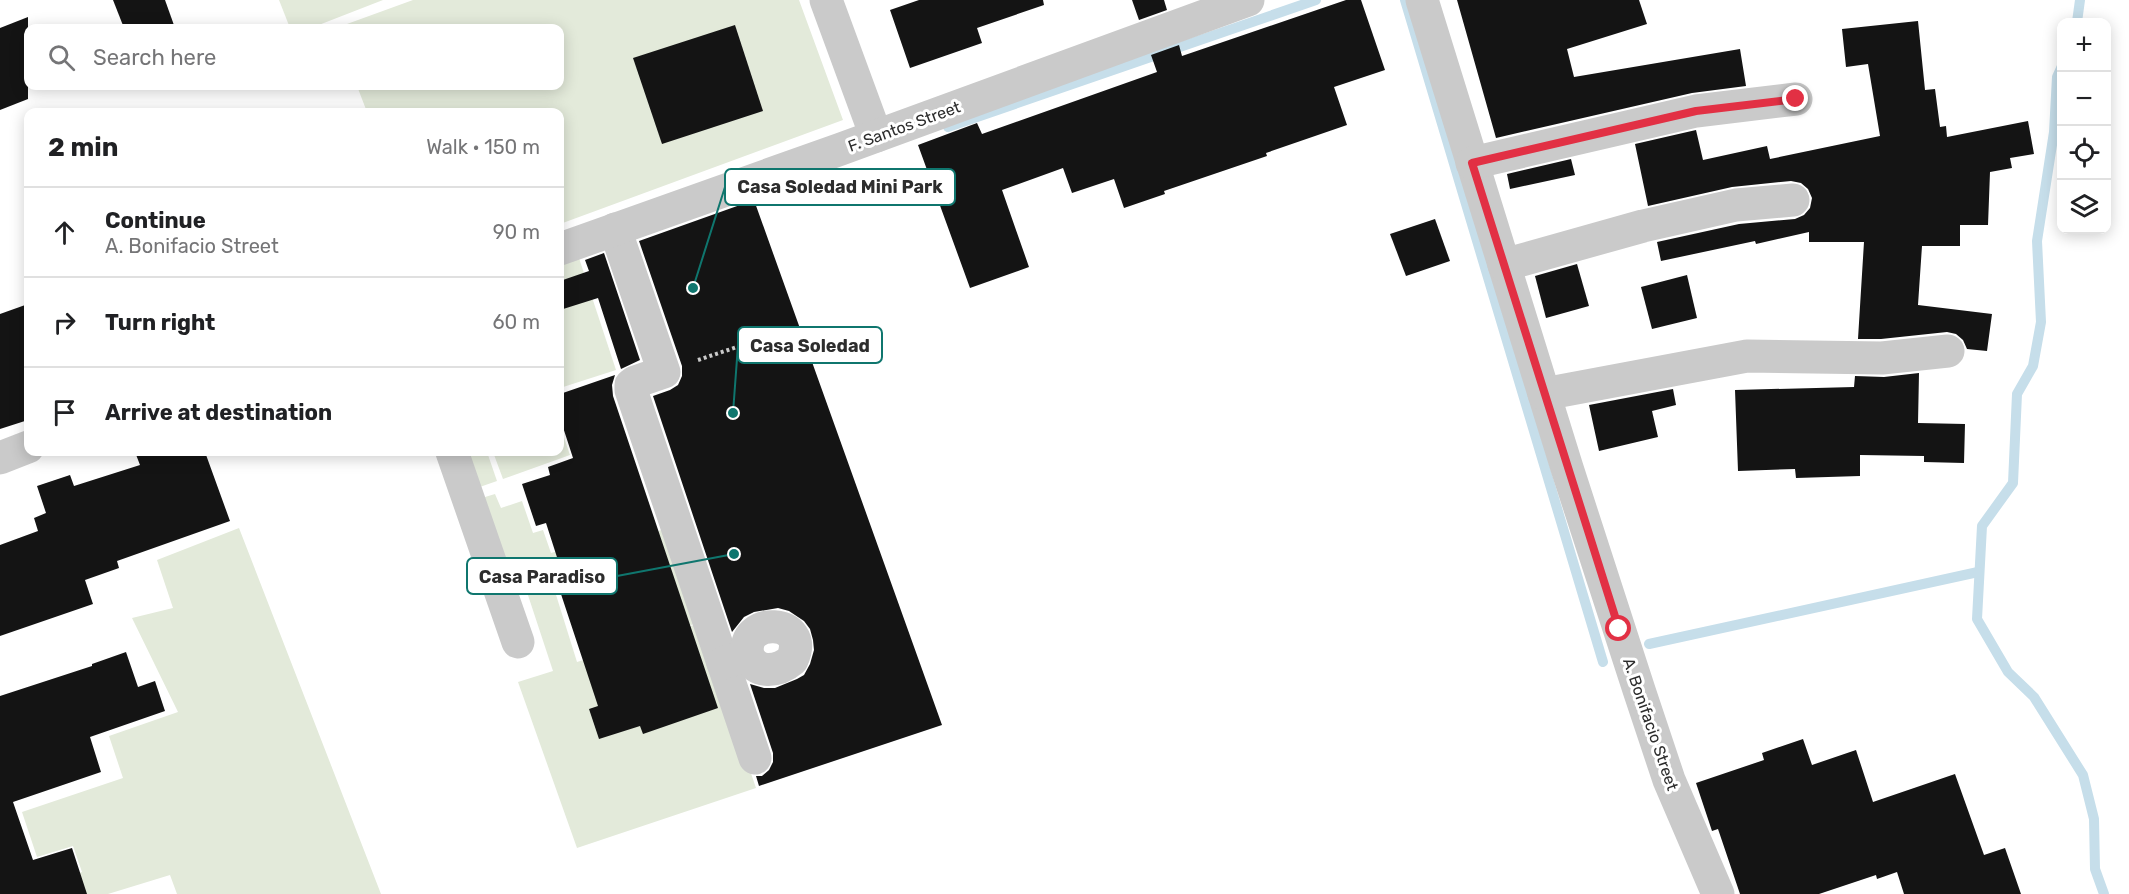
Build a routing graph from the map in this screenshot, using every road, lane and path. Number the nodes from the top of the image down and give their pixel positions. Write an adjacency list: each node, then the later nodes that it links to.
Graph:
1 (826, 0): 5 (street)
2 (1248, 0): 5 (street, F. Santos Street)
3 (1422, 0): 6 (street, A. Bonifacio Street)
4 (1796, 99): 6 (street)
5 (876, 136): 8 (street, F. Santos Street)
6 (1472, 163): 10 (street, A. Bonifacio Street)
7 (1793, 200): 10 (street)
8 (615, 229): 9 (street, F. Santos Street); 13 (street)
9 (564, 248)
10 (1504, 265): 14 (street, A. Bonifacio Street)
11 (787, 347): 13 (path)
12 (1948, 351): 14 (street)
13 (664, 372): 19 (street)
14 (1544, 394): 20 (street, A. Bonifacio Street)
15 (24, 449): 17 (street)
16 (453, 456): 18 (street)
17 (0, 458)
18 (518, 642)
19 (755, 759)
20 (1718, 894)

